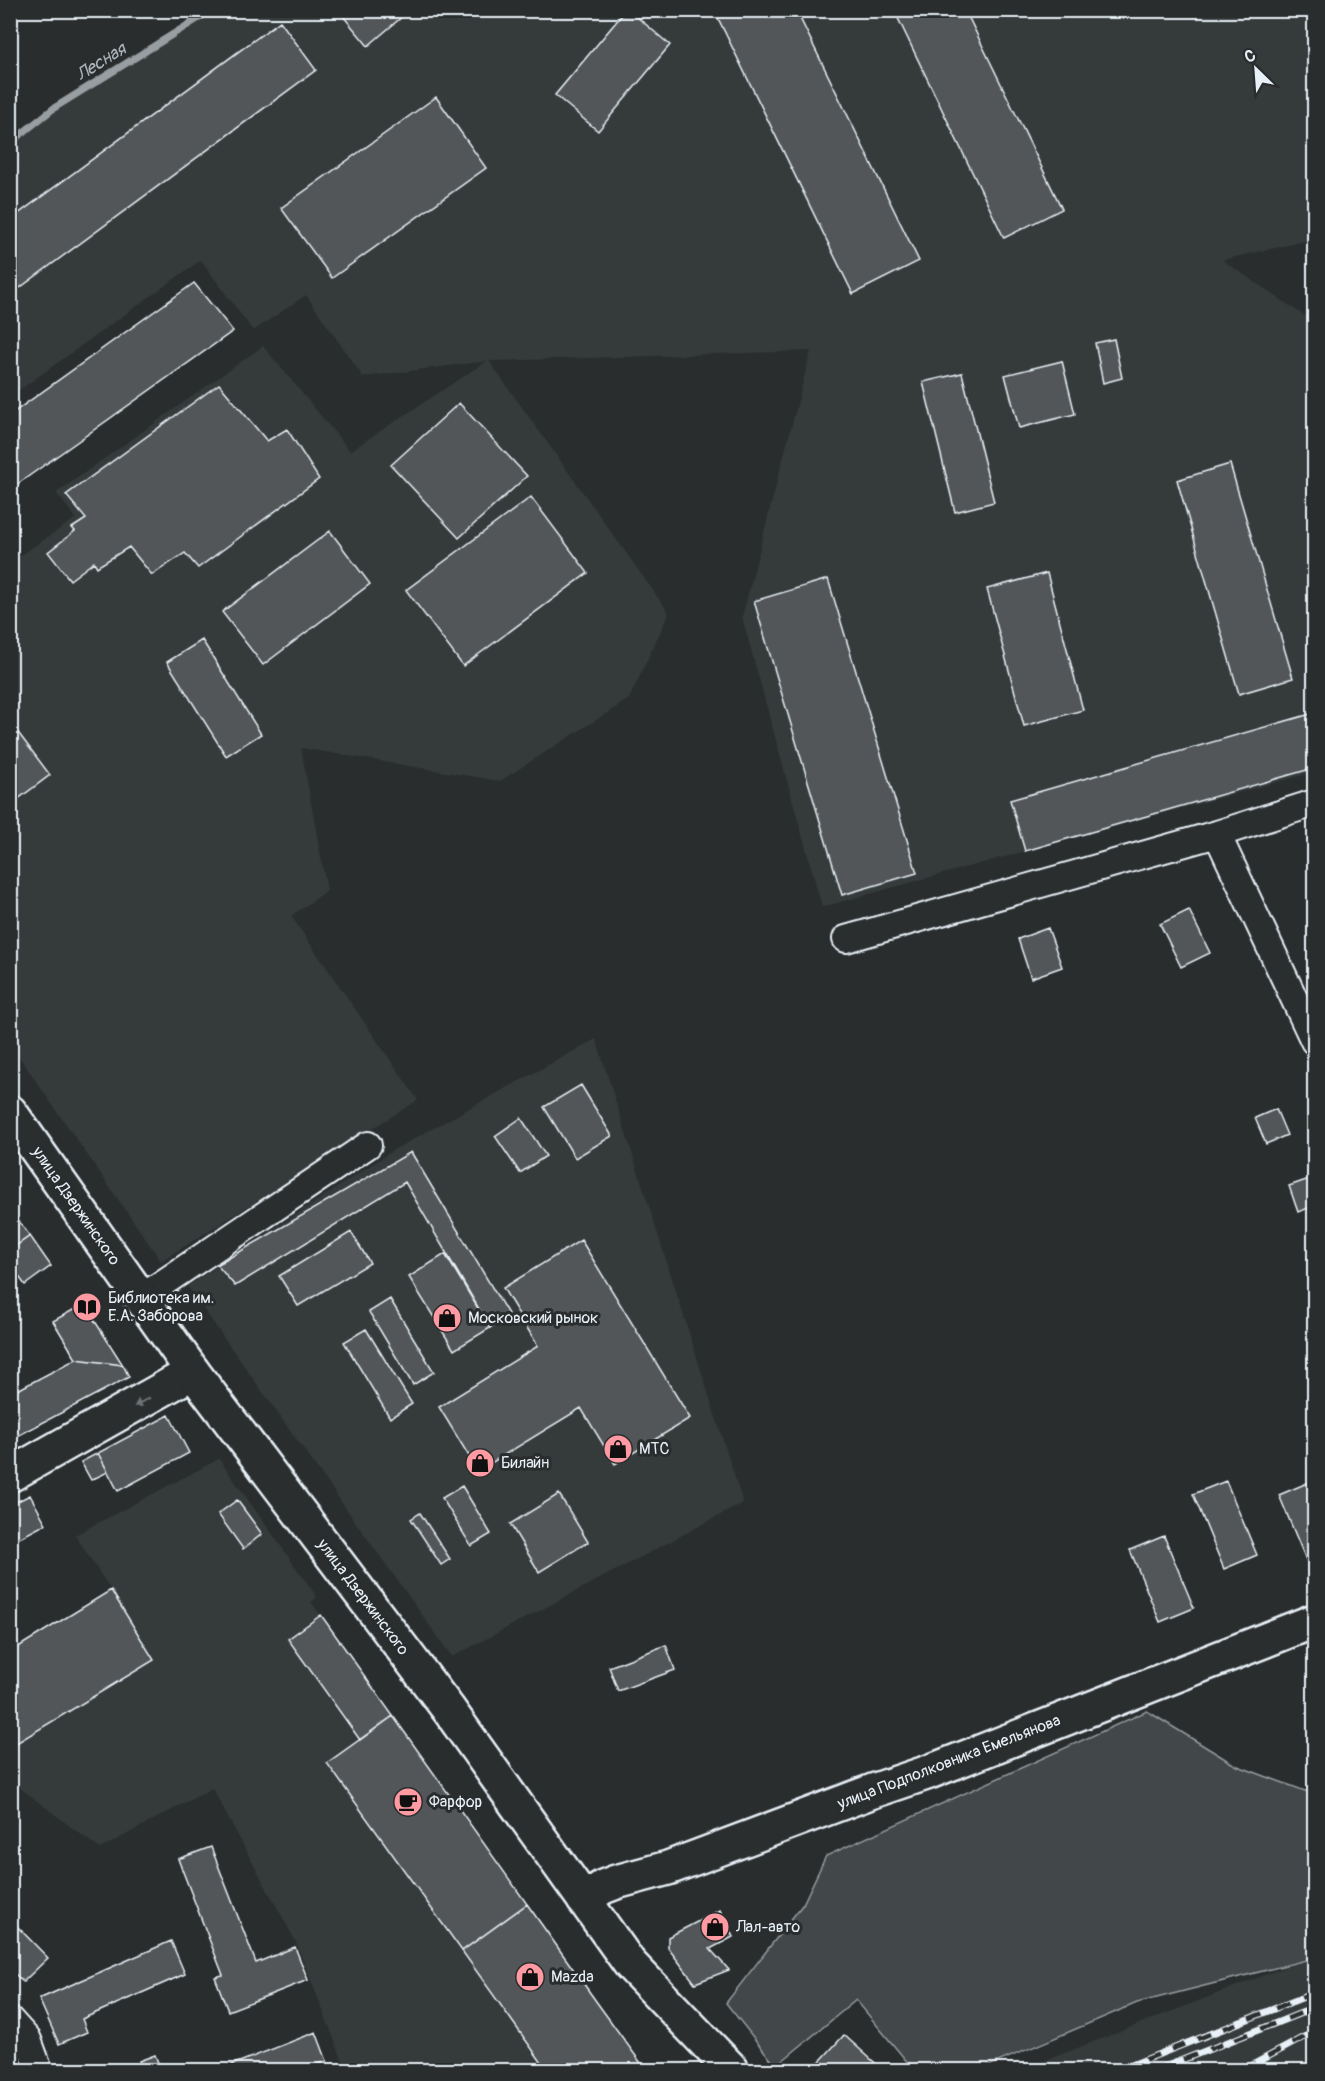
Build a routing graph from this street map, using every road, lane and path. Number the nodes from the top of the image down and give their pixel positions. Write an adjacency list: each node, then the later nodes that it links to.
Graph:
1 (1314, 803): 2 (street)
2 (1217, 834): 3 (street); 4 (street)
3 (846, 939)
4 (1314, 1041)
5 (10, 1112): 7 (main road, улица Дзержинского)
6 (368, 1145): 7 (street)
7 (141, 1298): 8 (main road, улица Дзержинского)
8 (193, 1372): 9 (main road, one-way to 9); 11 (main road, улица Дзержинского)
9 (10, 1475)
10 (1314, 1621): 11 (main road, улица Подполковника Емельянова)
11 (584, 1900): 14 (main road, улица Дзержинского)
12 (10, 2020): 13 (street)
13 (39, 2070)
14 (732, 2070)

